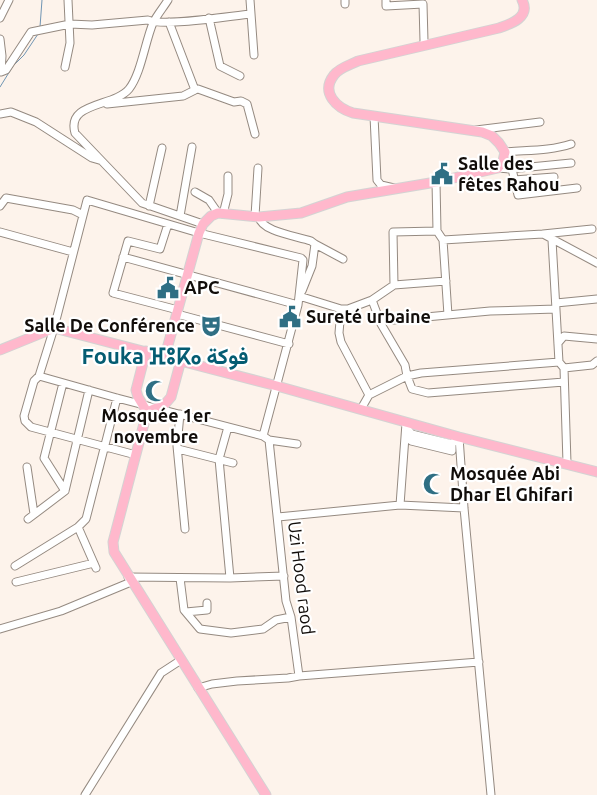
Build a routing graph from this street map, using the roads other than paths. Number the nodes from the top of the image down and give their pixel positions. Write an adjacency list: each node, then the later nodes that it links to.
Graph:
1 (9, 0): 8 (street)
2 (68, 0): 12 (street)
3 (168, 0): 10 (street)
4 (250, 0): 7 (street)
5 (386, 0): 14 (street)
6 (522, 0): 21 (main road)
7 (251, 14): 9 (street); 15 (street)
8 (0, 18)
9 (209, 18): 11 (street); 17 (street)
10 (154, 22): 11 (street); 12 (street); 19 (street)
11 (168, 22): 18 (street)
12 (70, 24): 13 (street); 16 (street)
13 (0, 39)
14 (424, 41)
15 (254, 55)
16 (65, 67)
17 (240, 76)
18 (195, 90): 19 (street); 24 (street)
19 (99, 104): 29 (street)
20 (0, 114): 29 (street)
21 (374, 116): 23 (main road); 39 (street)
22 (540, 122): 23 (street)
23 (473, 131): 28 (main road)
24 (255, 134)
25 (571, 144): 28 (street)
26 (192, 147): 45 (street)
27 (162, 148): 42 (street)
28 (505, 152): 32 (main road)
29 (102, 161): 42 (street)
30 (571, 163): 33 (street)
31 (258, 168): 46 (street)
32 (498, 168): 33 (street); 37 (main road)
33 (512, 169): 36 (street)
34 (228, 176): 43 (street)
35 (554, 178): 36 (street)
36 (514, 180): 38 (street)
37 (436, 182): 39 (main road); 50 (street)
38 (577, 188)
39 (397, 189): 46 (main road)
40 (196, 192): 43 (street)
41 (0, 206): 44 (street)
42 (149, 206): 45 (street)
43 (221, 213): 46 (main road); 48 (main road)
44 (83, 215): 47 (street); 57 (street)
45 (180, 216): 48 (street)
46 (257, 217): 56 (street)
47 (168, 224): 52 (street); 58 (street)
48 (203, 224): 52 (main road)
49 (592, 229): 53 (street)
50 (438, 230): 54 (street); 63 (street)
51 (0, 232): 57 (street)
52 (199, 233): 61 (main road); 64 (street, Uzi Hood raod)
53 (543, 234): 54 (street); 55 (street)
54 (443, 240): 62 (street)
55 (552, 240): 60 (street); 68 (street)
56 (315, 244): 59 (street); 64 (street)
57 (73, 252): 73 (street)
58 (123, 257): 61 (street); 70 (street)
59 (343, 259)
60 (597, 263)
61 (187, 275): 67 (street); 70 (main road)
62 (446, 281): 63 (street); 71 (street)
63 (394, 285): 66 (street)
64 (299, 296): 67 (street, Uzi Hood raod); 69 (street)
65 (597, 298): 68 (street)
66 (372, 300): 69 (street); 72 (street)
67 (298, 305): 76 (street, Uzi Hood raod)
68 (556, 306): 71 (street); 75 (street)
69 (341, 309): 90 (street)
70 (177, 312): 76 (street); 79 (main road)
71 (448, 315): 72 (street)
72 (379, 317): 85 (street)
73 (54, 328): 77 (main road); 78 (main road); 84 (street)
74 (597, 338): 75 (street)
75 (558, 343): 82 (street)
76 (289, 344): 88 (street, Uzi Hood raod)
77 (0, 350)
78 (146, 351): 79 (main road); 92 (main road)
79 (165, 356): 80 (main road)
80 (181, 360): 88 (main road); 93 (main road)
81 (597, 361): 83 (street)
82 (559, 362): 83 (street); 85 (street)
83 (564, 368): 86 (street)
84 (39, 376): 87 (street); 99 (street)
85 (407, 376): 86 (street); 90 (street)
86 (564, 382): 109 (street)
87 (63, 383): 89 (street); 99 (street)
88 (277, 386): 94 (main road); 100 (street, Uzi Hood raod)
89 (89, 390): 91 (street); 101 (street)
90 (369, 395): 94 (street)
91 (117, 398): 92 (street); 104 (street)
92 (141, 404): 93 (street); 95 (main road)
93 (158, 408): 95 (main road); 96 (street)
94 (360, 409): 97 (main road)
95 (147, 412): 106 (main road)
96 (180, 414): 98 (street); 105 (street)
97 (406, 425): 102 (main road); 102 (street); 113 (street)
98 (228, 427): 100 (street); 107 (street)
99 (52, 432): 101 (street); 112 (street)
100 (266, 438): 103 (street); 115 (street, Uzi Hood raod)
101 (77, 439): 104 (street); 112 (street)
102 (455, 441): 109 (main road); 114 (street)
103 (297, 444)
104 (105, 446): 106 (street); 116 (street)
105 (178, 449): 107 (street); 117 (street)
106 (136, 455): 122 (main road)
107 (219, 459): 108 (street); 121 (street)
108 (233, 463)
109 (567, 463): 111 (main road)
110 (27, 468): 112 (street)
111 (597, 472)
112 (65, 491)
113 (400, 505): 114 (street); 115 (street)
114 (464, 508): 129 (street)
115 (278, 517): 119 (street, Uzi Hood raod)
116 (78, 527): 118 (street); 123 (street)
117 (185, 529)
118 (15, 566)
119 (284, 576): 121 (street); 126 (street, Uzi Hood raod)
120 (180, 578): 121 (street); 122 (street); 125 (street)
121 (230, 578)
122 (130, 580): 127 (street); 128 (main road)
123 (16, 582)
124 (207, 603): 125 (street)
125 (186, 612): 126 (street)
126 (291, 617): 130 (street, Uzi Hood raod)
127 (0, 629)
128 (181, 660): 131 (main road); 132 (street)
129 (479, 662): 130 (street); 134 (street)
130 (299, 676): 131 (street)
131 (198, 688): 133 (main road)
132 (85, 795)
133 (266, 795)
134 (491, 795)

